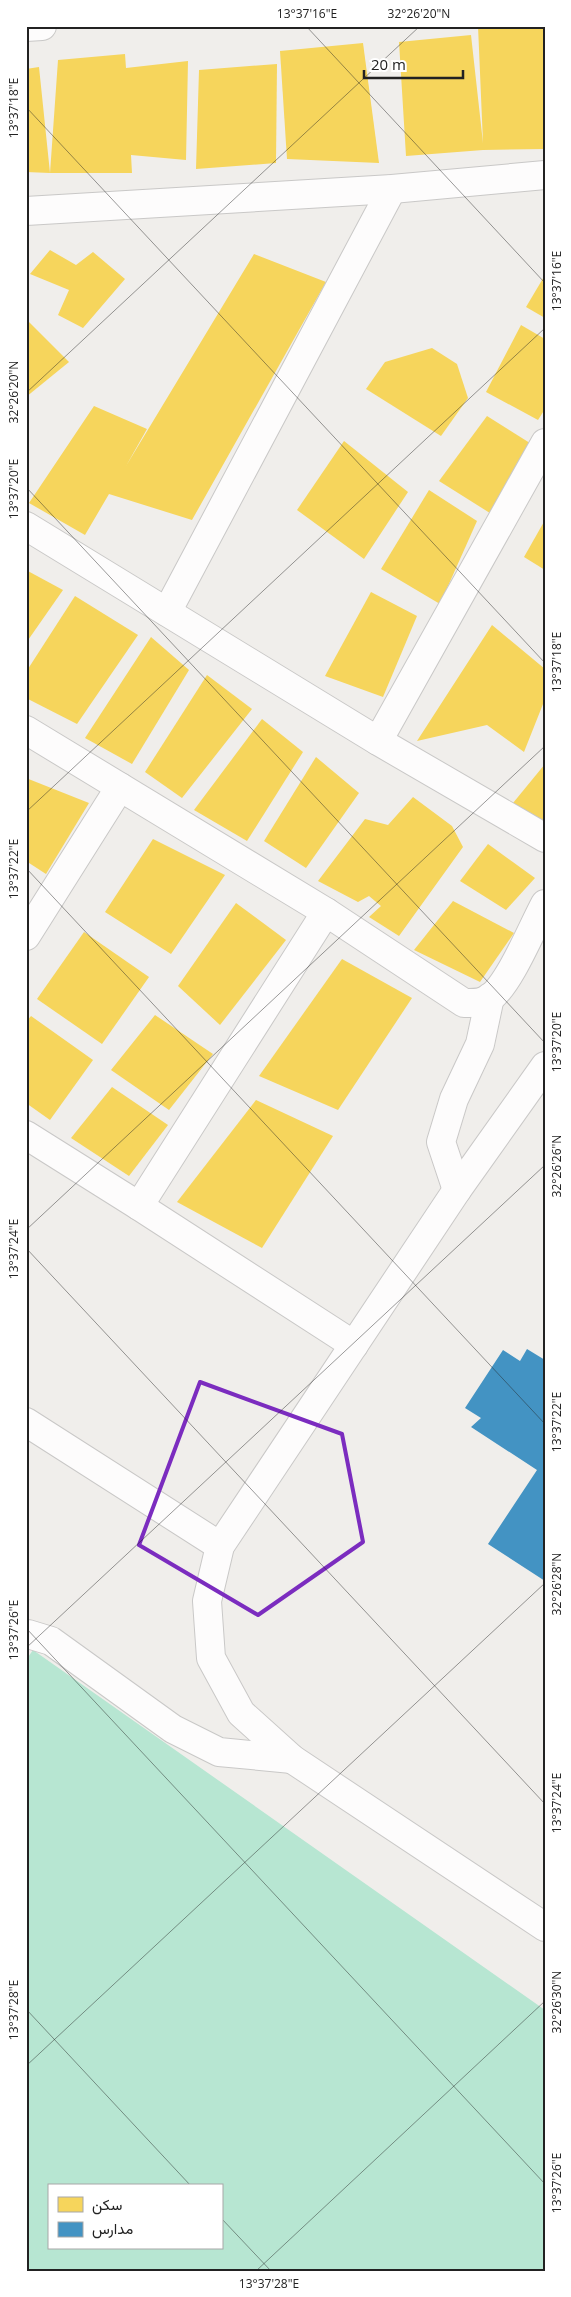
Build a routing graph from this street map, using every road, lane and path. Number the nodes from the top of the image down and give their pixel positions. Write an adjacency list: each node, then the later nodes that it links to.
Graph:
1 (42, 26): 2 (street)
2 (26, 28)
3 (545, 175): 4 (street)
4 (392, 189): 5 (street); 8 (street)
5 (26, 211)
6 (545, 443): 10 (street)
7 (26, 526): 8 (street)
8 (167, 612): 10 (street)
9 (26, 730): 11 (street)
10 (378, 741): 12 (street)
11 (120, 787): 14 (street); 15 (street)
12 (545, 838)
13 (545, 904): 16 (street)
14 (326, 912): 16 (street); 20 (street)
15 (26, 936)
16 (490, 997): 19 (street)
17 (545, 1066): 19 (street)
18 (26, 1135): 20 (street)
19 (457, 1190): 21 (street)
20 (139, 1206): 21 (street)
21 (354, 1345): 23 (street)
22 (26, 1422): 23 (street)
23 (220, 1546): 25 (street)
24 (26, 1635): 25 (street)
25 (292, 1759): 26 (street)
26 (545, 1927)

